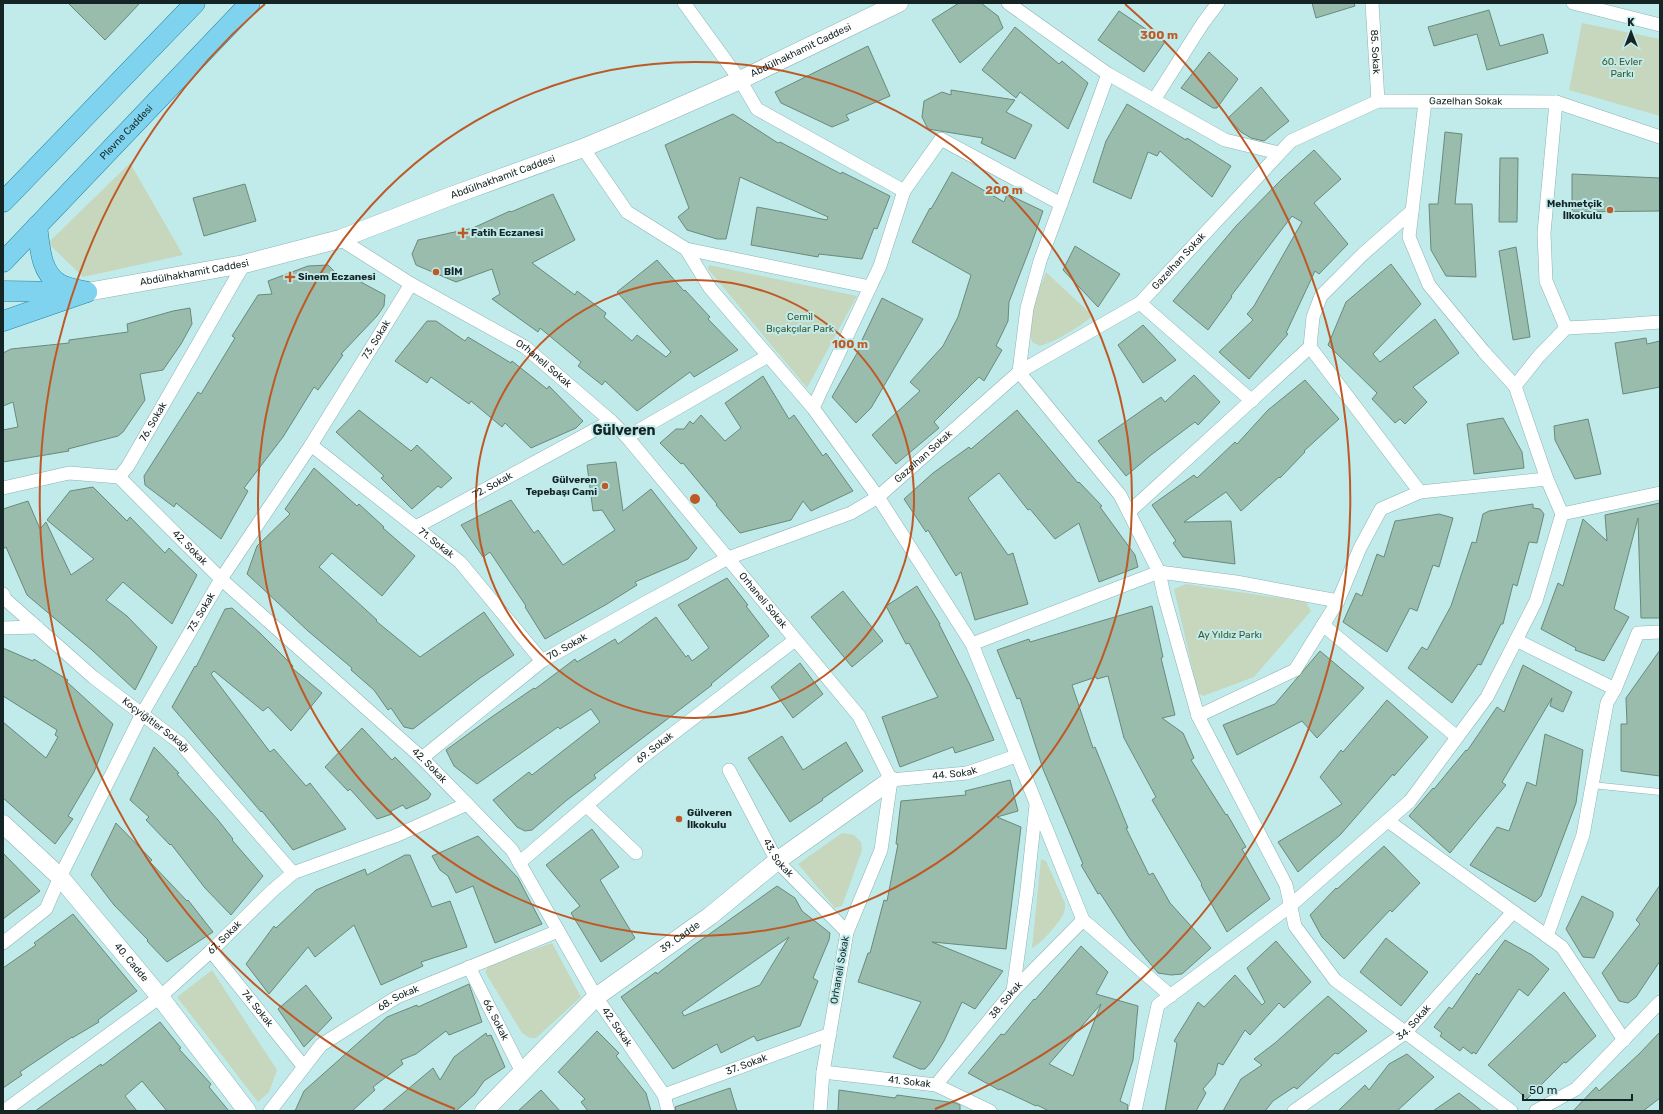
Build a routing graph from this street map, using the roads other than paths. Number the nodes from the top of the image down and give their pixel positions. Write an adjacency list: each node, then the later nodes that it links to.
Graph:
1 (196, 3): 20 (main road)
2 (250, 3): 23 (main road, Plevne Caddesi)
3 (684, 3): 11 (street)
4 (899, 3): 11 (street, Abdülhakhamit Caddesi)
5 (1008, 3): 10 (street)
6 (1218, 3): 12 (street)
7 (1372, 3): 13 (street, 85. Sokak)
8 (1573, 3): 9 (street)
9 (1660, 25)
10 (1108, 74): 12 (street); 21 (street)
11 (740, 80): 17 (street, Abdülhakhamit Caddesi); 19 (street)
12 (1154, 100): 18 (street)
13 (1378, 101): 14 (street, Gazelhan Sokak); 18 (street, Gazelhan Sokak)
14 (1425, 102): 15 (street, Gazelhan Sokak); 22 (street)
15 (1556, 102): 16 (street, Gazelhan Sokak); 35 (street)
16 (1660, 137)
17 (583, 148): 24 (street, Abdülhakhamit Caddesi); 25 (street)
18 (1279, 153): 32 (street, Gazelhan Sokak)
19 (904, 191): 21 (street); 29 (street)
20 (3, 202)
21 (1061, 204): 38 (street)
22 (1412, 211): 36 (street); 39 (street)
23 (37, 226): 26 (main road, Plevne Caddesi); 31 (main road)
24 (340, 239): 27 (street, Abdülhakhamit Caddesi); 28 (street, Orhaneli Sokak)
25 (686, 249): 29 (street); 37 (street)
26 (3, 262)
27 (244, 264): 31 (street, Abdülhakhamit Caddesi); 45 (street, 76. Sokak)
28 (411, 284): 42 (street, Orhaneli Sokak); 44 (street, 73. Sokak)
29 (870, 287): 41 (street)
30 (3, 291): 31 (main road)
31 (87, 292): 33 (main road)
32 (1140, 303): 38 (street, Gazelhan Sokak); 40 (street)
33 (3, 320)
34 (1660, 322): 35 (street)
35 (1566, 328): 39 (street)
36 (1310, 347): 40 (street); 48 (street)
37 (768, 356): 41 (street); 43 (street)
38 (1019, 372): 50 (street, Gazelhan Sokak); 51 (street)
39 (1516, 386): 46 (street)
40 (1252, 401): 51 (street)
41 (813, 408): 50 (street)
42 (611, 421): 43 (street, Orhaneli Sokak); 53 (street, 72. Sokak)
43 (627, 437): 54 (street, Orhaneli Sokak)
44 (311, 445): 53 (street, 71. Sokak); 56 (street, 73. Sokak)
45 (119, 477): 47 (street); 56 (street, 42. Sokak)
46 (1547, 479): 48 (street); 52 (street)
47 (3, 488)
48 (1420, 492): 58 (street)
49 (1660, 493): 52 (street)
50 (878, 497): 54 (street, Gazelhan Sokak); 65 (street)
51 (1129, 512): 55 (street)
52 (1562, 514): 64 (street)
53 (416, 527): 66 (street, 71. Sokak)
54 (728, 558): 63 (street, Orhaneli Sokak); 66 (street, 70. Sokak)
55 (1159, 572): 58 (street); 65 (street); 69 (street)
56 (221, 579): 68 (street, 73. Sokak); 72 (street, 42. Sokak)
57 (3, 594): 60 (street, Koçyiğitler Sokağı)
58 (1338, 601): 59 (street)
59 (1323, 625): 69 (street); 70 (street)
60 (37, 627): 61 (street); 68 (street, Koçyiğitler Sokağı)
61 (3, 628)
62 (1660, 632): 67 (street)
63 (795, 640): 74 (street, Orhaneli Sokak); 79 (street, 69. Sokak)
64 (1516, 640): 67 (street); 70 (street)
65 (972, 644): 71 (street)
66 (542, 661): 72 (street, 70. Sokak)
67 (1615, 689): 75 (street)
68 (142, 714): 85 (street, Koçyiğitler Sokağı); 86 (street, 73. Sokak)
69 (1198, 716): 87 (street)
70 (1457, 737): 80 (street)
71 (1016, 756): 74 (street, 44. Sokak); 77 (street)
72 (422, 758): 78 (street, 42. Sokak)
73 (729, 770): 83 (street, 43. Sokak)
74 (891, 780): 83 (street, 39. Cadde); 91 (street, Orhaneli Sokak)
75 (1592, 785): 76 (lane); 92 (street)
76 (1660, 792)
77 (1036, 801): 89 (street); 96 (street)
78 (467, 804): 84 (street, 42. Sokak); 85 (street, 67. Sokak)
79 (587, 806): 82 (street); 84 (street, 69. Sokak)
80 (1388, 821): 87 (street); 88 (street)
81 (3, 824): 86 (street, 40. Cadde)
82 (636, 854)
83 (778, 861): 91 (street, 43. Sokak); 99 (street, 39. Cadde)
84 (520, 863): 90 (street, 42. Sokak)
85 (293, 873): 94 (street, 67. Sokak)
86 (60, 876): 93 (street, 73. Sokak); 98 (street, 40. Cadde)
87 (1290, 906): 97 (street); 101 (street)
88 (1513, 912): 92 (street); 101 (street, 34. Sokak)
89 (1083, 920): 96 (street, 38. Sokak); 97 (street)
90 (558, 931): 95 (street, 68. Sokak); 99 (street, 42. Sokak)
91 (847, 932): 102 (street, Orhaneli Sokak)
92 (1547, 936): 103 (street)
93 (3, 943)
94 (211, 951): 98 (street, 67. Sokak); 104 (street, 74. Sokak)
95 (469, 967): 104 (street, 68. Sokak); 105 (street, 66. Sokak)
96 (1013, 991): 107 (street, 38. Sokak)
97 (1171, 996): 116 (street)
98 (160, 997): 109 (street, 67. Sokak); 110 (street, 40. Cadde)
99 (596, 997): 105 (street, 39. Cadde); 108 (street, 42. Sokak)
100 (1659, 1004): 103 (street)
101 (1405, 1033): 117 (street, 34. Sokak); 118 (street)
102 (830, 1034): 106 (street, Orhaneli Sokak); 108 (street, 37. Sokak)
103 (1624, 1040): 119 (street)
104 (304, 1067): 111 (street, 68. Sokak)
105 (522, 1072): 112 (street, 39. Cadde)
106 (823, 1072): 107 (street, 41. Sokak); 114 (street, Orhaneli Sokak)
107 (936, 1085): 115 (street, 41. Sokak)
108 (664, 1095): 113 (street, 42. Sokak)
109 (4, 1111)
110 (247, 1111)
111 (270, 1111)
112 (484, 1111)
113 (668, 1111)
114 (820, 1111)
115 (990, 1111)
116 (1136, 1111)
117 (1294, 1111)
118 (1511, 1111)
119 (1536, 1111)

